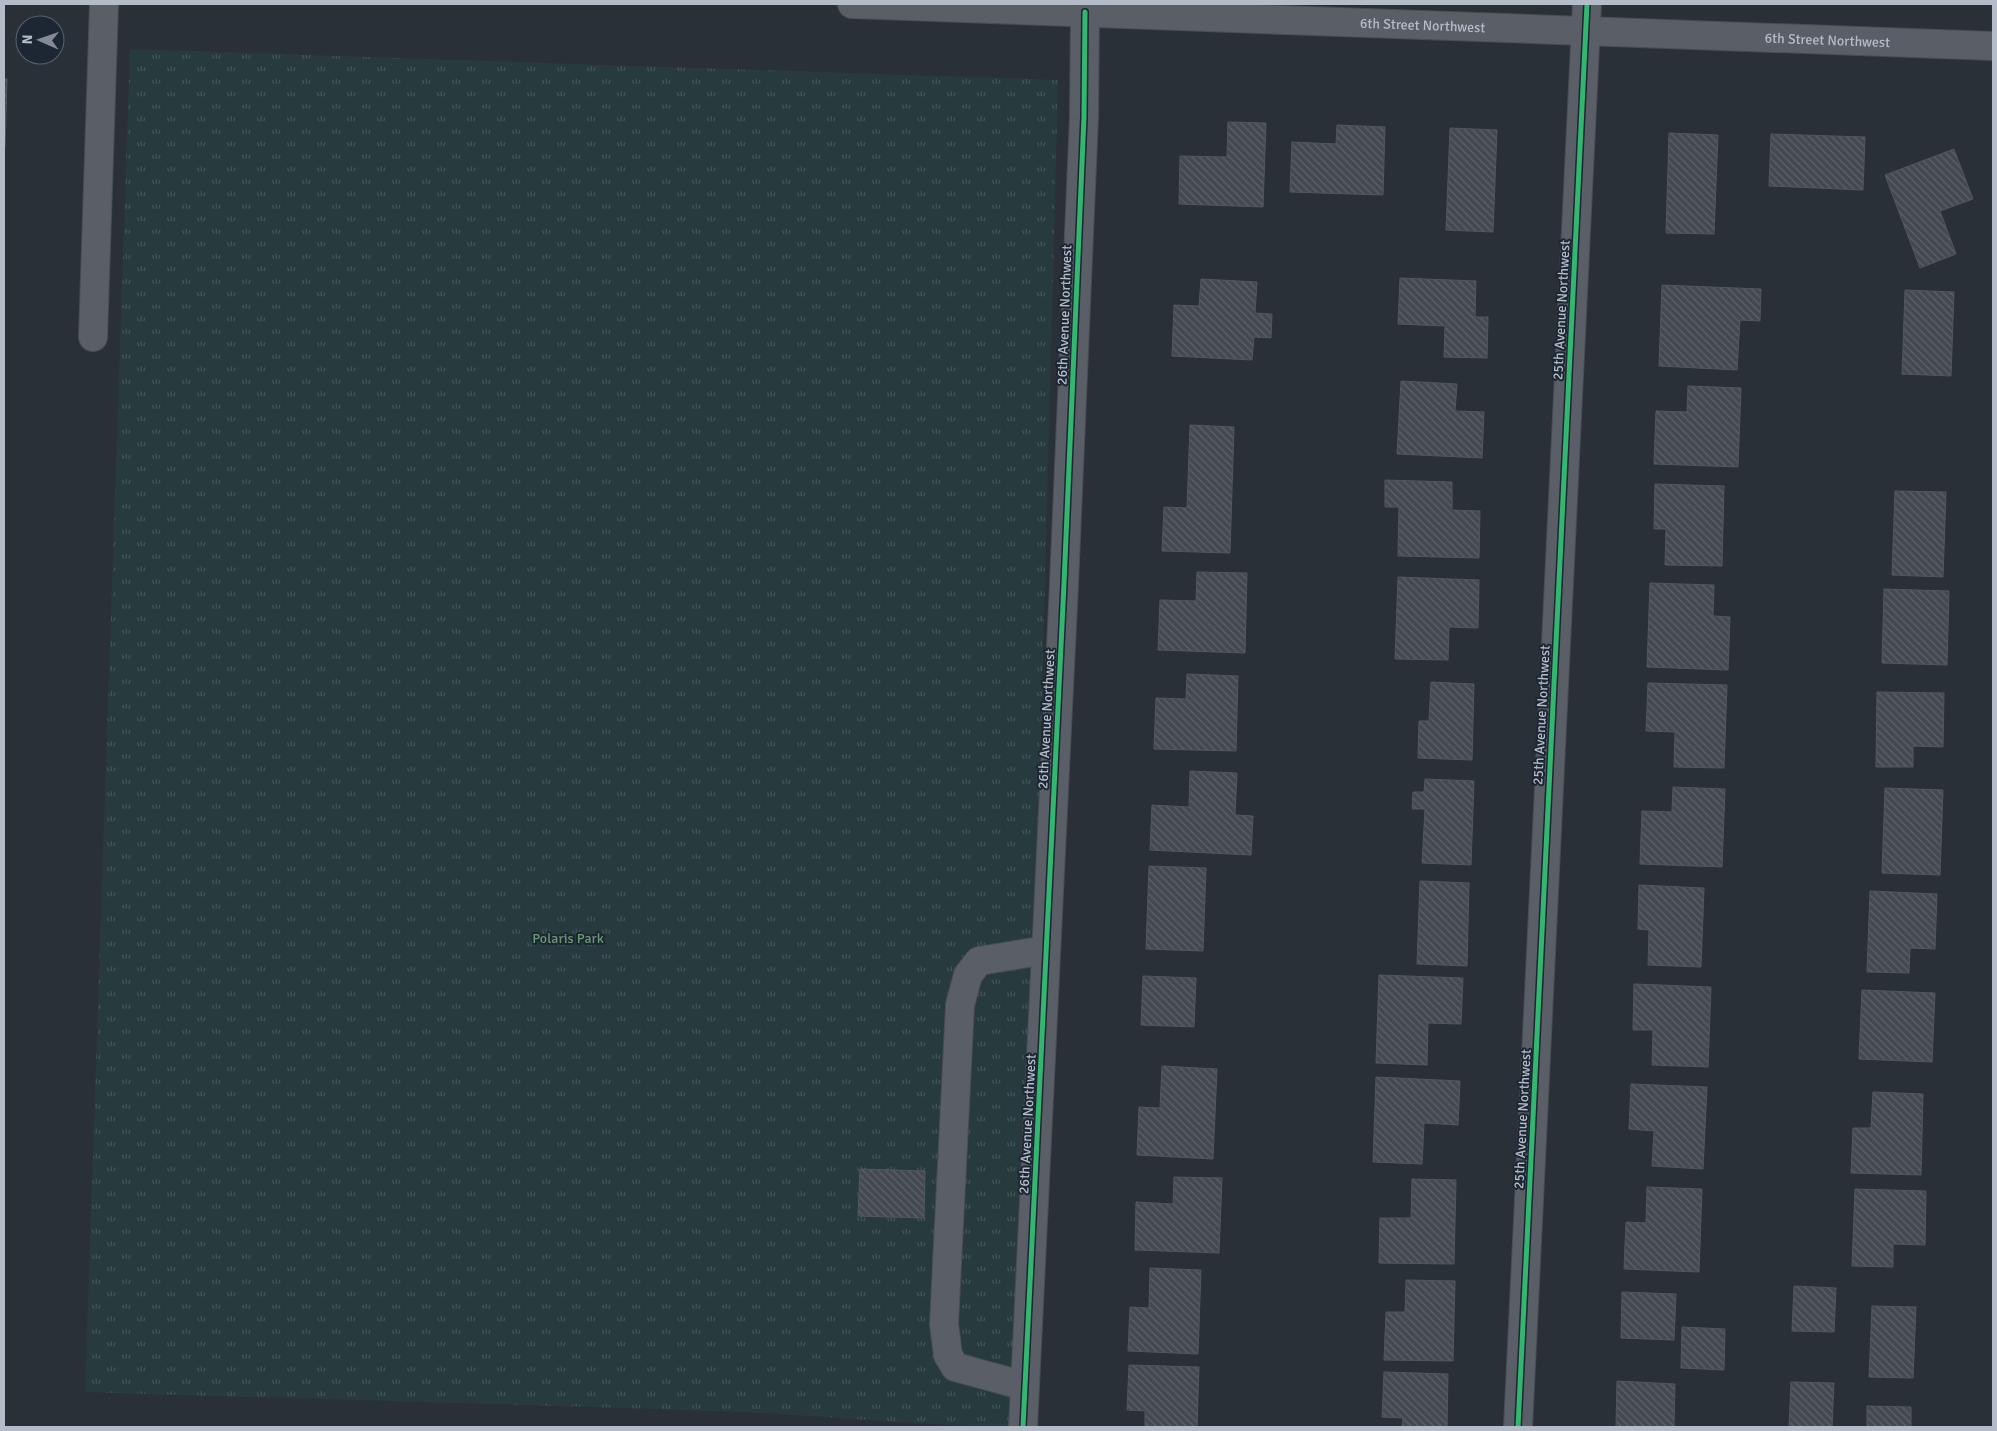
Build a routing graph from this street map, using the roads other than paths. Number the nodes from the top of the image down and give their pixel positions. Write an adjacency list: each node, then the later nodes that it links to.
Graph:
1 (104, 4): 7 (street)
2 (852, 4): 4 (street, 6th Street Northwest)
3 (1587, 4): 5 (street, 25th Avenue Northwest)
4 (1085, 12): 5 (street, 6th Street Northwest); 8 (street, 26th Avenue Northwest)
5 (1586, 31): 6 (street, 6th Street Northwest); 11 (street, 25th Avenue Northwest)
6 (1993, 46)
7 (93, 337)
8 (1046, 950): 9 (street, 26th Avenue Northwest); 9 (street)
9 (1025, 1386): 10 (street, 26th Avenue Northwest)
10 (1023, 1427)
11 (1518, 1427)

